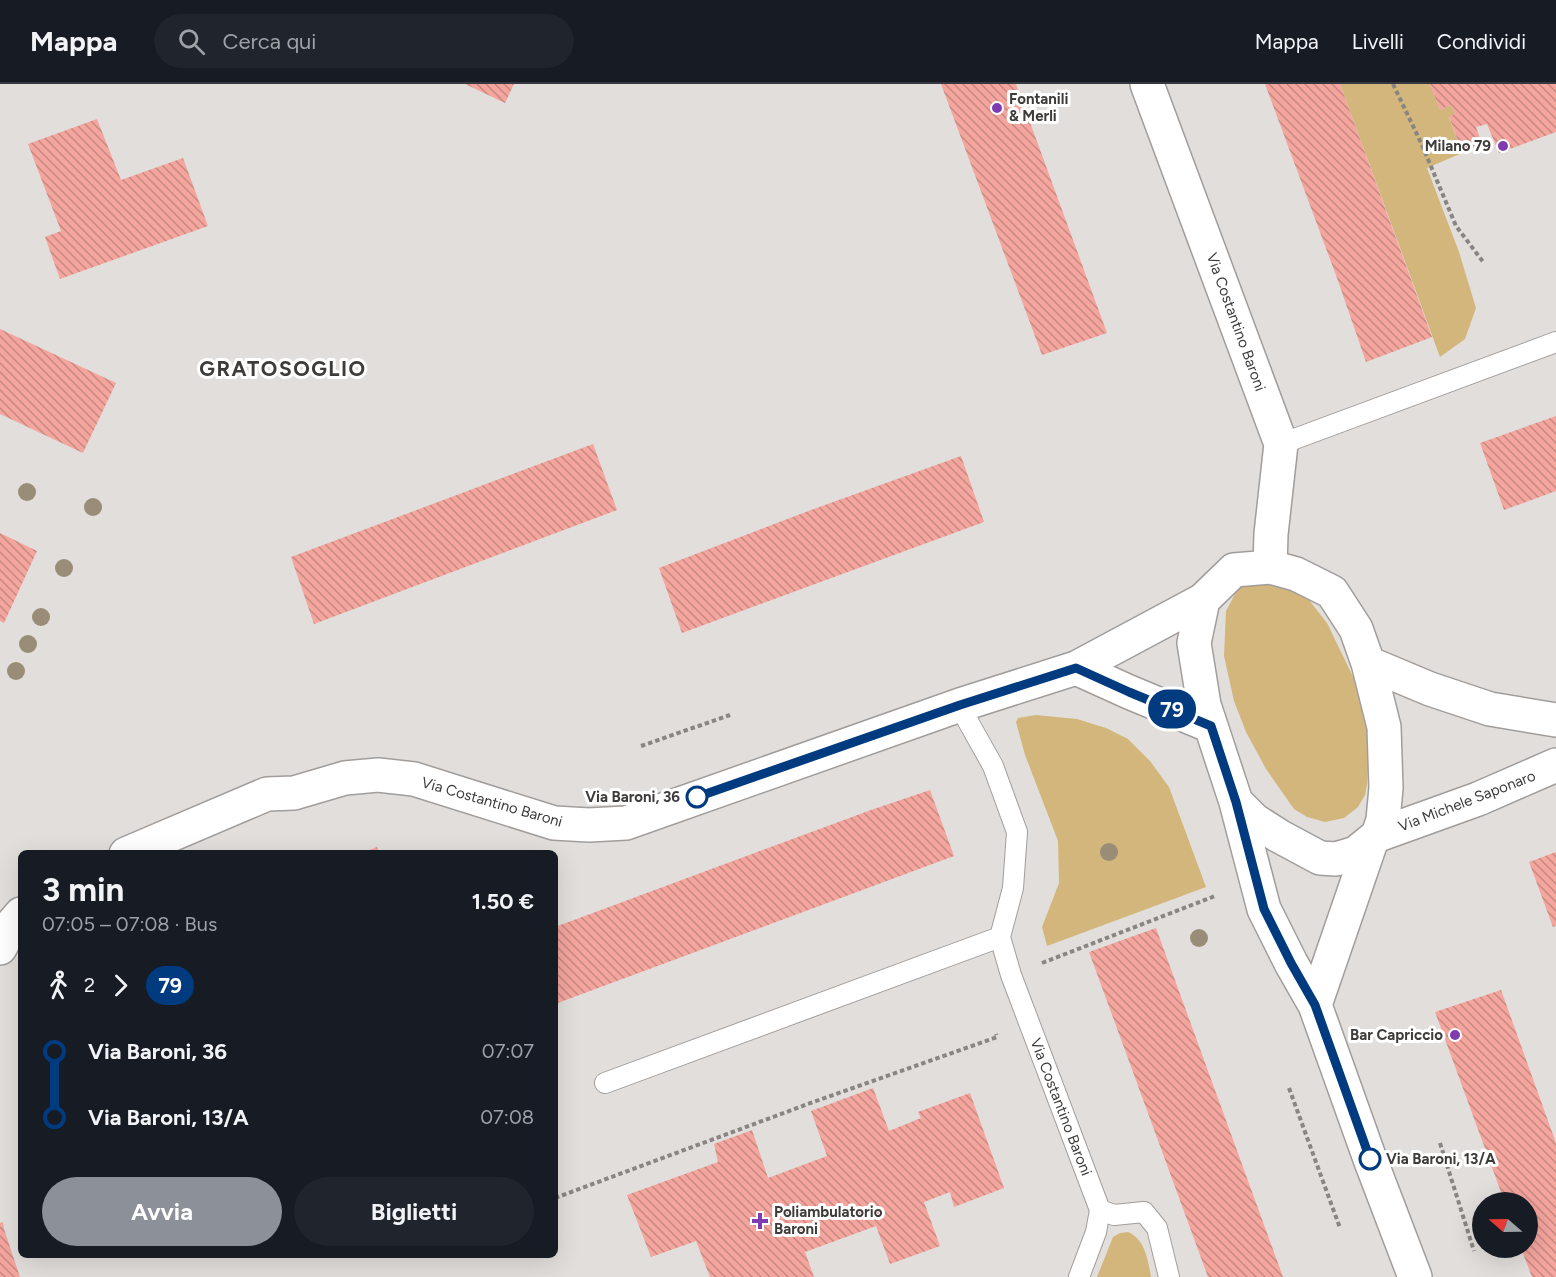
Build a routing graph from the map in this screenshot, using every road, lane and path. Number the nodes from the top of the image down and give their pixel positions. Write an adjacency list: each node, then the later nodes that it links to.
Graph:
1 (1147, 84): 5 (street, Via Costantino Baroni)
2 (1393, 84): 3 (path)
3 (1484, 263)
4 (1556, 342): 5 (lane)
5 (1281, 444): 6 (street, Via Costantino Baroni)
6 (1270, 567): 7 (street, Via Costantino Baroni); 8 (street, Via Costantino Baroni)
7 (1203, 600): 9 (street, Via Costantino Baroni); 13 (street)
8 (1368, 663): 12 (street); 17 (street, Via Costantino Baroni)
9 (1076, 668): 10 (street, Via Costantino Baroni); 13 (street)
10 (960, 705): 18 (street, Via Costantino Baroni); 21 (lane)
11 (730, 715): 14 (path)
12 (1556, 720)
13 (1211, 726): 16 (street)
14 (641, 746)
15 (1556, 765): 17 (street, Via Michele Saponaro)
16 (1236, 802): 17 (street); 24 (street)
17 (1375, 838): 24 (street, Via Costantino Baroni)
18 (135, 850)
19 (1215, 896): 23 (path)
20 (18, 917): 22 (street)
21 (1000, 937): 23 (lane, Via Costantino Baroni); 26 (lane)
22 (0, 948)
23 (1011, 975): 30 (lane, Via Costantino Baroni)
24 (1315, 1005): 35 (street)
25 (997, 1037): 29 (path)
26 (605, 1083)
27 (1289, 1088): 31 (path)
28 (1440, 1143): 32 (path)
29 (558, 1197)
30 (1100, 1210): 33 (lane); 34 (lane)
31 (1340, 1228)
32 (1472, 1245)
33 (1079, 1277)
34 (1169, 1277)
35 (1415, 1277)

